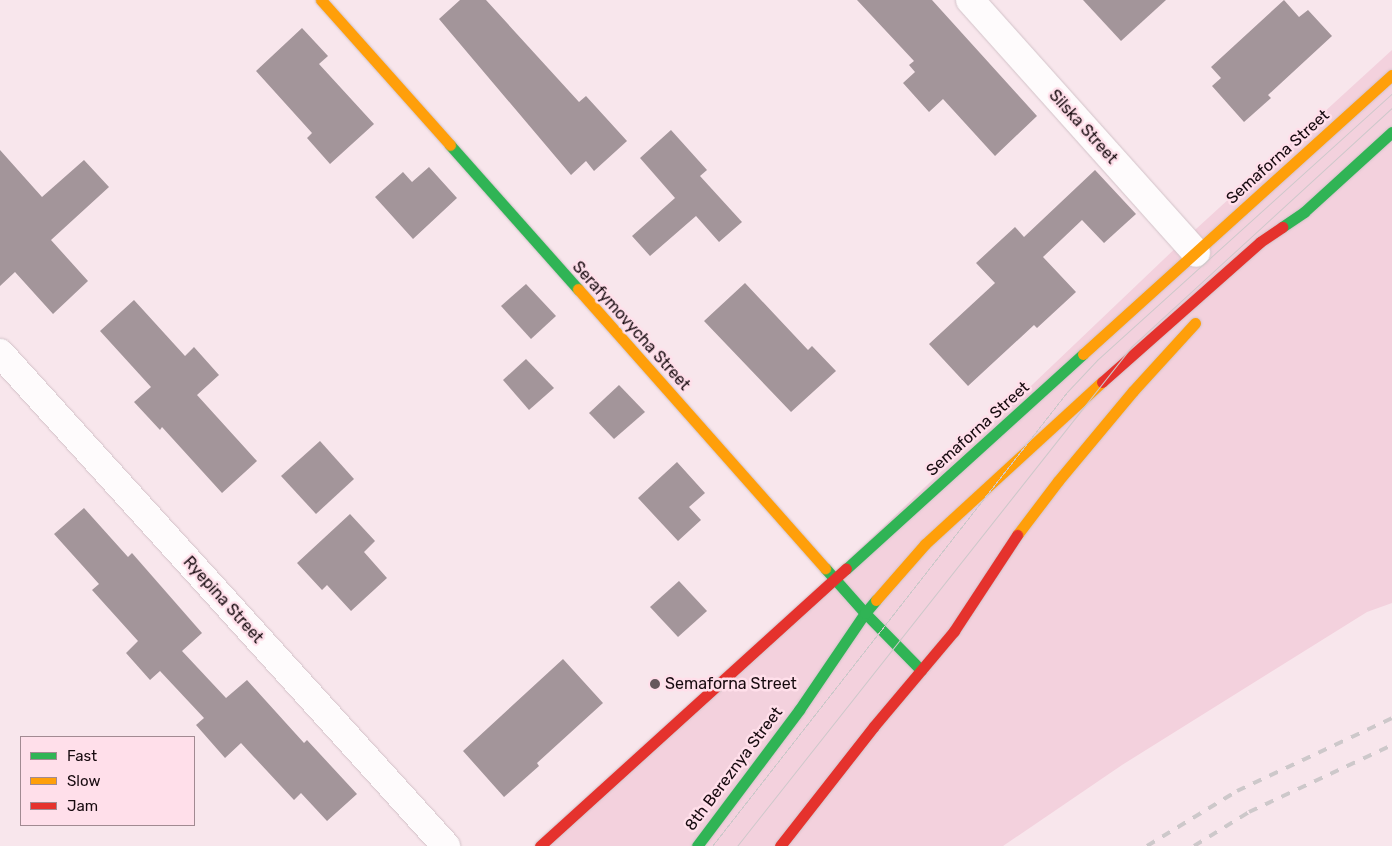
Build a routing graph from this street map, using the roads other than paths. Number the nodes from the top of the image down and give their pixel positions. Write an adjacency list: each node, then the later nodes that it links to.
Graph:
1 (321, 0): 10 (main road, Serafymovycha Street)
2 (970, 0): 7 (street, Silska Street)
3 (1392, 75): 7 (main road, Semaforna Street)
4 (1392, 132): 5 (main road)
5 (1304, 212): 6 (main road); 11 (main road)
6 (1275, 247)
7 (1196, 253): 10 (main road, Semaforna Street)
8 (1206, 312): 12 (main road)
9 (0, 353): 13 (street, Ryepina Street)
10 (835, 580): 11 (main road, Serafymovycha Street); 14 (main road, Semaforna Street)
11 (865, 613): 12 (main road, Serafymovycha Street); 15 (main road, 8th Bereznya Street)
12 (921, 670): 16 (main road)
13 (446, 846)
14 (540, 846)
15 (698, 846)
16 (780, 846)

